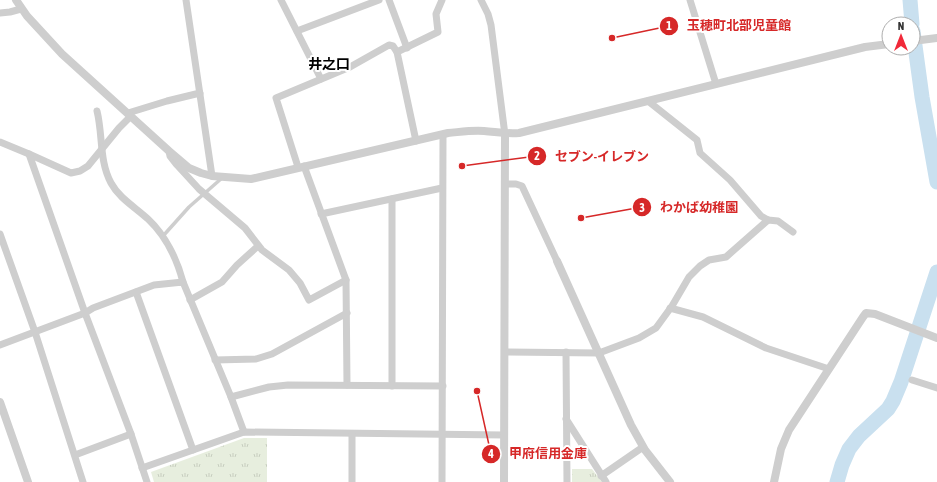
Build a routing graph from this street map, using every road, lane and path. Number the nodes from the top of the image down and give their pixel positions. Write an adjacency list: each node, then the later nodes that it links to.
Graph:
1 (16, 0): 9 (street)
2 (186, 0): 19 (street)
3 (281, 0): 11 (street)
4 (379, 0): 11 (street)
5 (389, 0): 15 (street)
6 (442, 0): 15 (street)
7 (481, 0): 24 (street)
8 (690, 0): 18 (street)
9 (22, 9): 10 (street); 22 (street)
10 (0, 13)
11 (297, 31): 17 (street)
12 (937, 38): 13 (street)
13 (921, 39)
14 (881, 45): 18 (street)
15 (407, 48): 16 (street)
16 (397, 52): 17 (street); 25 (street)
17 (321, 79): 30 (street)
18 (716, 84): 20 (street)
19 (200, 93): 22 (street); 31 (street)
20 (648, 101): 24 (street); 38 (street)
21 (97, 111): 27 (street)
22 (130, 115): 27 (street); 28 (street)
23 (443, 134): 24 (street); 25 (street); 34 (street)
24 (505, 134): 33 (street)
25 (416, 141): 30 (street)
26 (0, 142): 29 (street)
27 (102, 150): 29 (street); 41 (street)
28 (169, 151): 31 (street); 35 (street)
29 (29, 154): 49 (street)
30 (301, 167): 32 (street); 37 (street)
31 (212, 176): 32 (street)
32 (223, 177): 35 (lane)
33 (505, 184): 43 (street); 54 (street)
34 (442, 188): 36 (street); 62 (street)
35 (204, 193): 41 (lane); 42 (street)
36 (392, 199): 37 (street); 61 (street)
37 (321, 214): 44 (street)
38 (768, 220): 39 (street); 48 (street)
39 (793, 232)
40 (0, 234): 51 (street)
41 (162, 236): 45 (street)
42 (258, 246): 44 (street); 47 (street)
43 (557, 261): 56 (street)
44 (346, 280): 50 (street)
45 (183, 282): 46 (street); 47 (street)
46 (136, 292): 49 (street); 73 (street)
47 (190, 300): 57 (street)
48 (670, 308): 56 (street); 58 (street)
49 (85, 313): 51 (street); 68 (street)
50 (346, 313): 57 (street); 60 (street)
51 (35, 332): 53 (street); 74 (street)
52 (935, 338): 58 (street)
53 (0, 345)
54 (505, 352): 55 (street); 71 (street)
55 (566, 352): 56 (street); 66 (street)
56 (599, 353): 72 (street)
57 (215, 360): 64 (street)
58 (829, 369): 86 (street)
59 (912, 380): 63 (street)
60 (347, 385): 61 (street); 64 (street)
61 (392, 386): 62 (street)
62 (442, 386): 70 (street)
63 (937, 388)
64 (231, 397): 67 (street)
65 (0, 402): 77 (street)
66 (566, 418): 76 (street); 83 (street)
67 (244, 432): 69 (street); 73 (street)
68 (131, 434): 74 (street); 75 (street)
69 (352, 434): 70 (street); 80 (street)
70 (442, 435): 71 (street); 81 (street)
71 (504, 435): 82 (street)
72 (643, 447): 76 (street); 85 (street)
73 (193, 450): 75 (street)
74 (75, 455): 78 (street)
75 (142, 468): 79 (street)
76 (601, 476): 84 (street)
77 (28, 482)
78 (83, 482)
79 (147, 482)
80 (352, 482)
81 (442, 482)
82 (504, 482)
83 (566, 482)
84 (606, 482)
85 (670, 482)
86 (774, 482)

